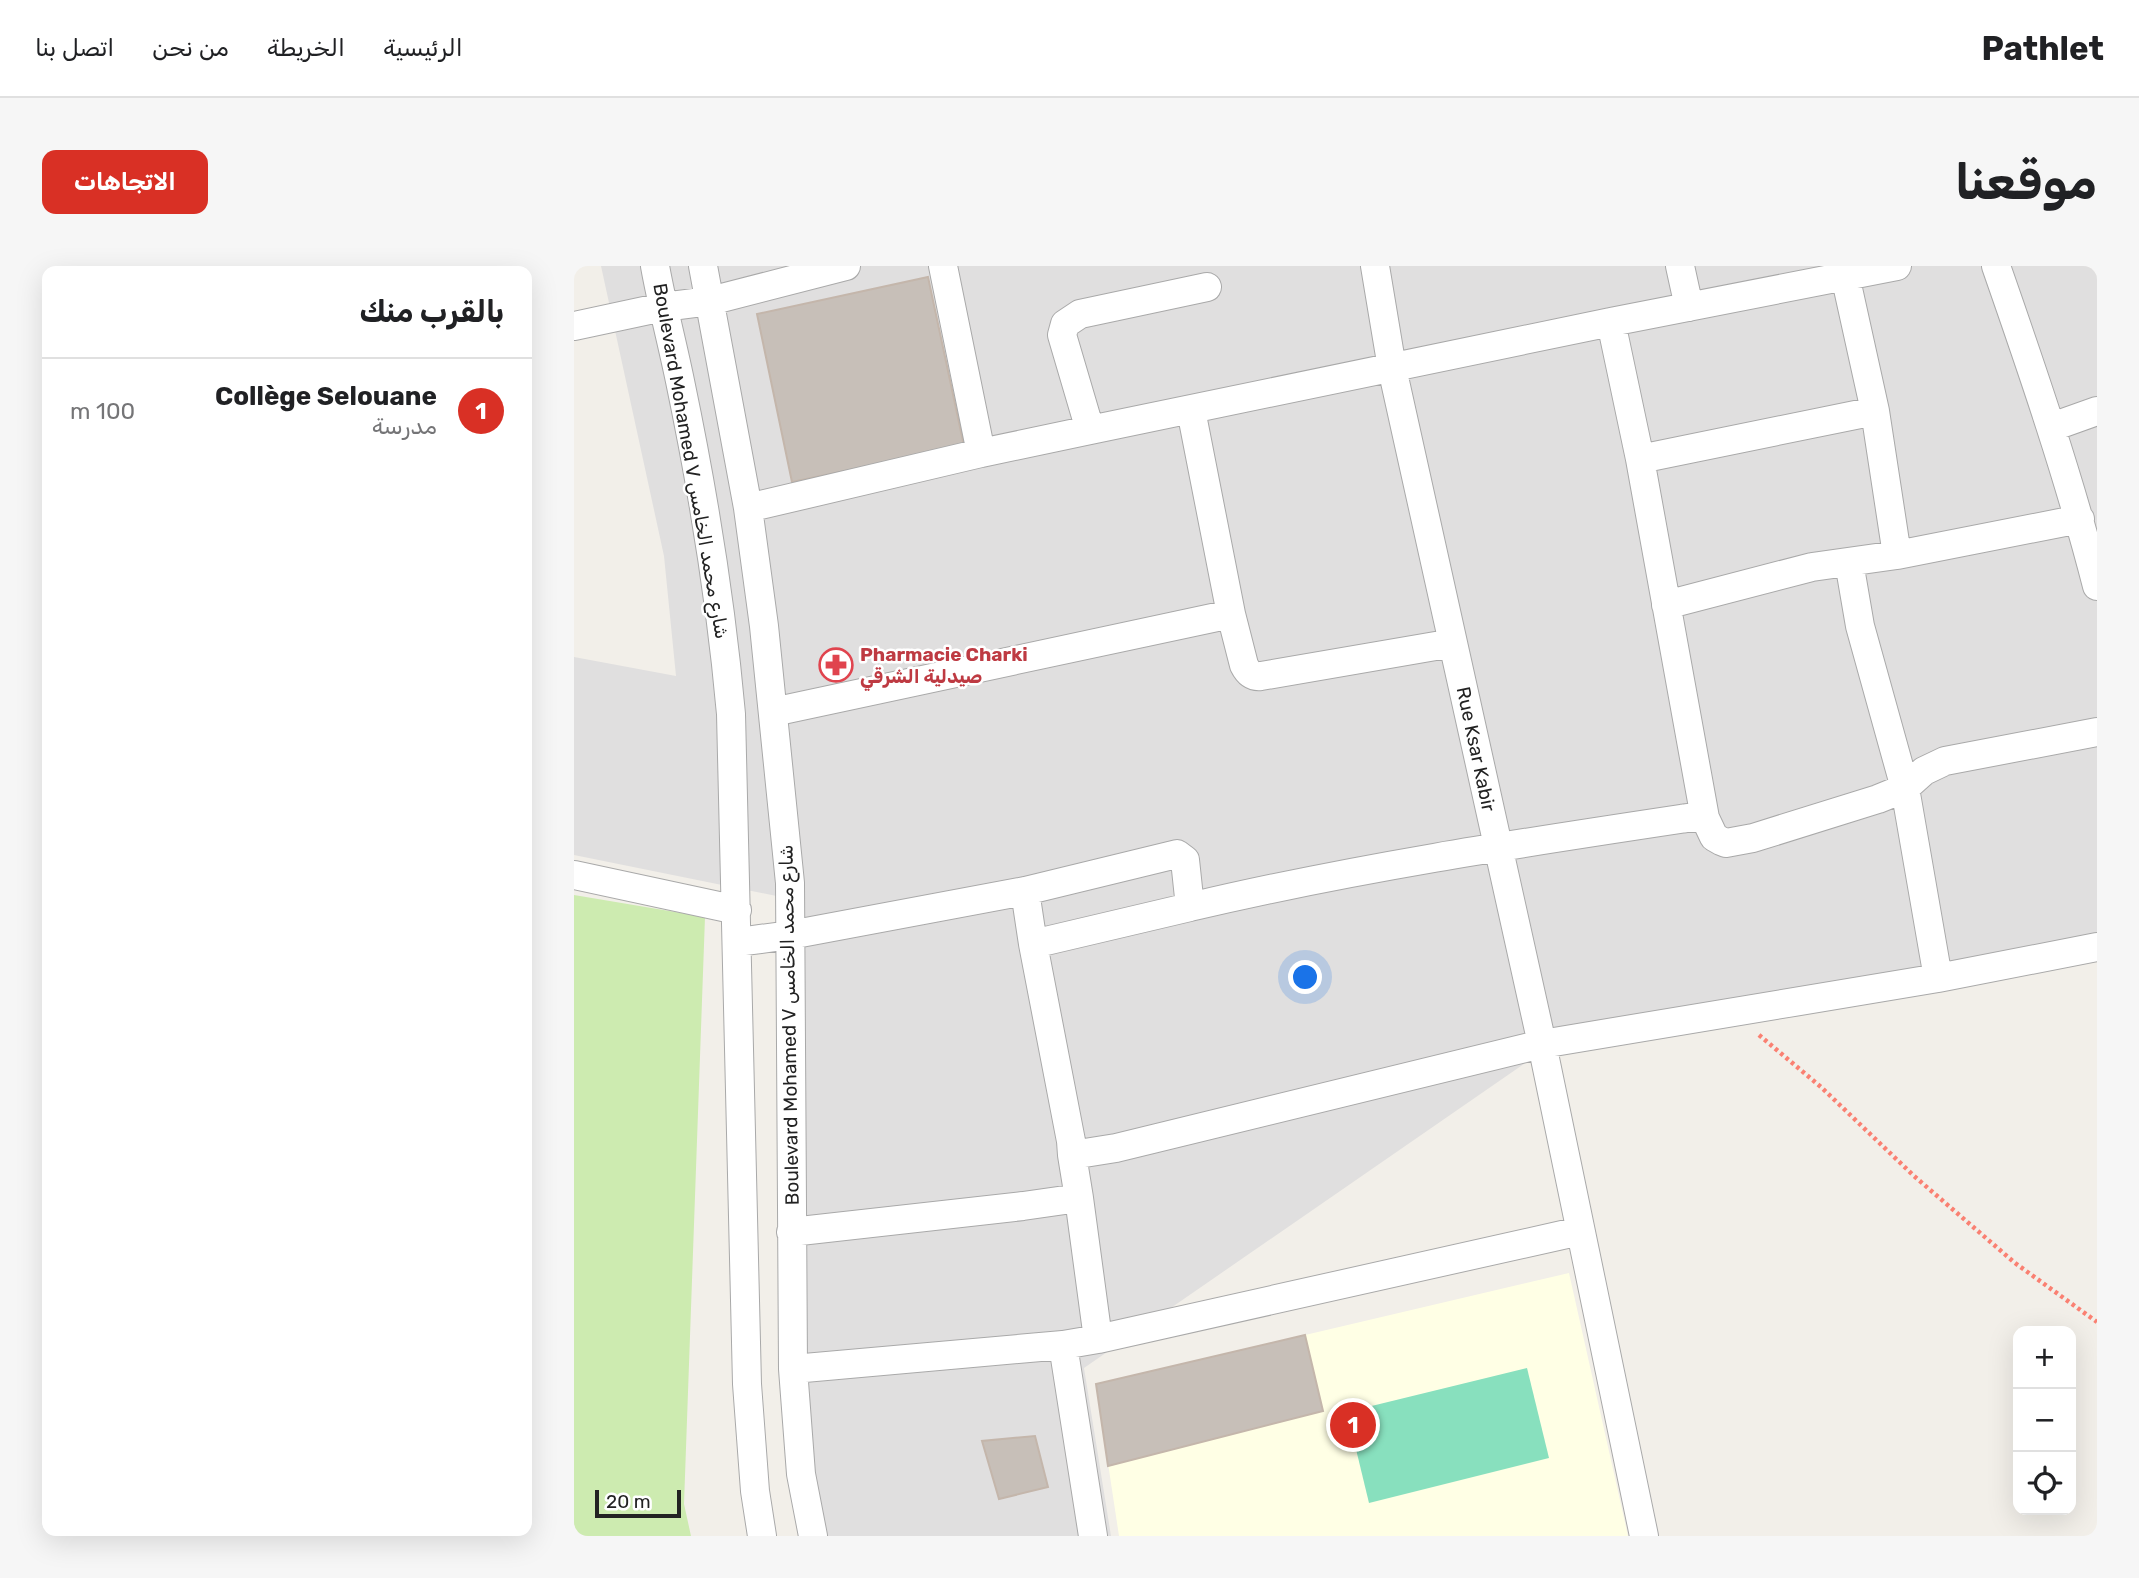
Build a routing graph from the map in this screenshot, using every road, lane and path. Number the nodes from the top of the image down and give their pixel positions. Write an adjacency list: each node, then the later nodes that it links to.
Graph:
1 (655, 266): 12 (street, Boulevard Mohamed V شارع محمد الخامس)
2 (703, 266): 11 (street, Boulevard Mohamed V شارع محمد الخامس)
3 (846, 266): 11 (street)
4 (943, 266): 22 (street)
5 (1375, 266): 16 (street, Rue Ksar Kabir)
6 (1680, 266): 13 (street)
7 (1897, 266): 9 (street)
8 (1996, 266): 20 (street)
9 (1844, 271): 13 (street); 18 (street)
10 (1207, 287): 21 (street)
11 (710, 301): 12 (street); 24 (street, Boulevard Mohamed V شارع محمد الخامس)
12 (663, 307): 15 (street); 40 (street, Boulevard Mohamed V شارع محمد الخامس)
13 (1689, 307): 14 (street)
14 (1612, 322): 16 (street); 23 (street)
15 (574, 326)
16 (1392, 368): 17 (street); 31 (street, Rue Ksar Kabir)
17 (1191, 410): 21 (street); 30 (street)
18 (1875, 411): 23 (street); 26 (street)
19 (2097, 411): 20 (street)
20 (2052, 427): 25 (street)
21 (1090, 430): 22 (street)
22 (981, 453): 24 (street)
23 (1640, 459): 29 (street)
24 (748, 508): 32 (street, Boulevard Mohamed V شارع محمد الخامس)
25 (2080, 519): 26 (street); 28 (street)
26 (1897, 555): 27 (street)
27 (1849, 562): 29 (street); 34 (street)
28 (2097, 586)
29 (1666, 604): 35 (street)
30 (1231, 614): 31 (street); 32 (street)
31 (1453, 643): 36 (street, Rue Ksar Kabir)
32 (772, 712): 41 (street, Boulevard Mohamed V شارع محمد الخامس)
33 (2097, 732): 34 (street)
34 (1905, 788): 35 (street); 45 (street)
35 (1704, 818): 36 (street)
36 (1497, 846): 39 (street); 47 (street, Rue Ksar Kabir)
37 (574, 875): 40 (street)
38 (1025, 891): 39 (street); 41 (street); 43 (street)
39 (1190, 907): 43 (street)
40 (737, 910): 42 (street, Boulevard Mohamed V شارع محمد الخامس)
41 (790, 935): 42 (street); 51 (street, Boulevard Mohamed V شارع محمد الخامس)
42 (738, 942): 56 (street, Boulevard Mohamed V شارع محمد الخامس)
43 (1033, 944): 48 (street)
44 (2097, 947): 45 (street)
45 (1938, 978): 46 (street)
46 (1733, 1012): 47 (street); 52 (path)
47 (1542, 1044): 48 (street); 50 (street, Rue Ksar Kabir)
48 (1072, 1155): 49 (street)
49 (1079, 1198): 51 (street); 53 (street)
50 (1580, 1231): 53 (street); 59 (street, Rue Ksar Kabir)
51 (791, 1232): 55 (street, Boulevard Mohamed V شارع محمد الخامس)
52 (2097, 1322)
53 (1098, 1339): 54 (street)
54 (1063, 1345): 55 (street); 58 (street)
55 (793, 1369): 57 (street, Boulevard Mohamed V شارع محمد الخامس)
56 (762, 1536)
57 (813, 1536)
58 (1093, 1536)
59 (1644, 1536)

